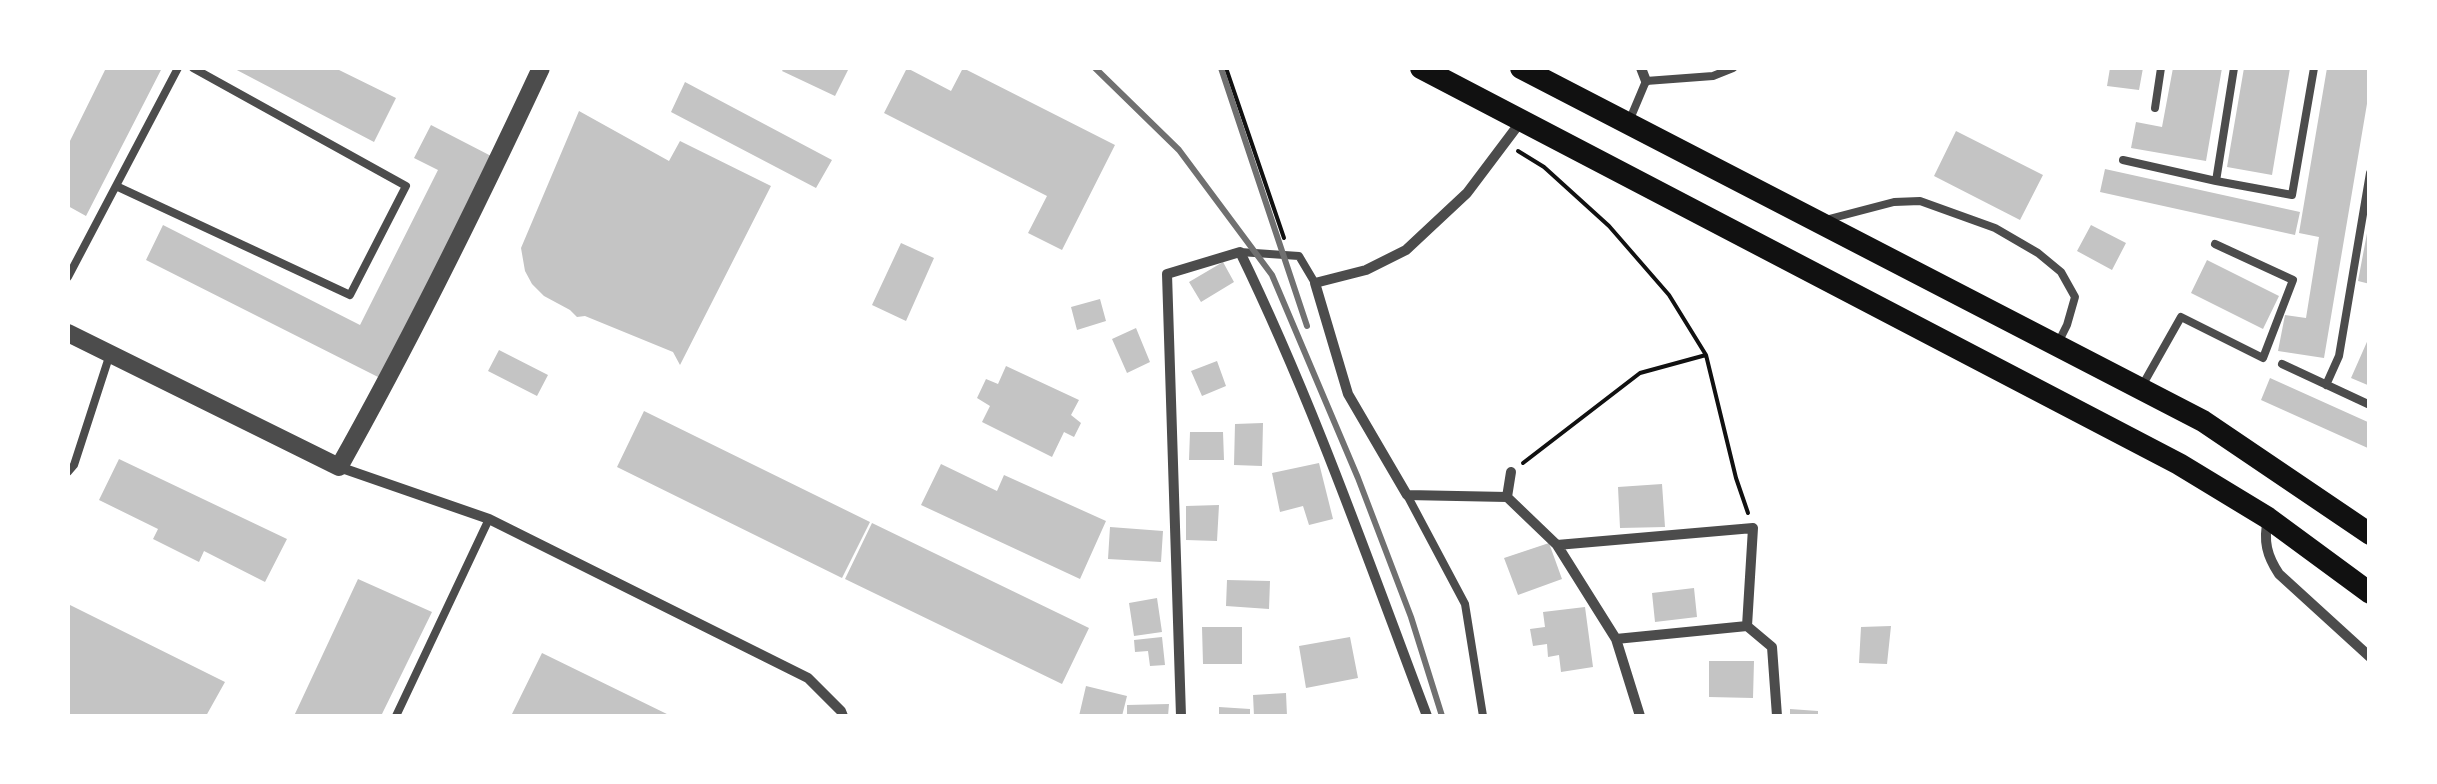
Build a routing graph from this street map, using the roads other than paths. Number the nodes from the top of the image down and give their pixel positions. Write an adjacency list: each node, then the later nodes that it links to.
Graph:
1 (178, 68): 18 (lane)
2 (193, 68): 18 (lane)
3 (540, 68): 31 (street)
4 (1421, 68): 13 (main road)
5 (1521, 68): 14 (main road)
6 (1642, 68): 11 (street)
7 (1733, 68): 11 (lane)
8 (2161, 68): 12 (lane)
9 (2234, 68): 17 (lane)
10 (2314, 68): 17 (lane)
11 (1646, 81): 14 (lane)
12 (2155, 108)
13 (1522, 120): 23 (street); 36 (main road)
14 (1629, 122): 19 (main road)
15 (2124, 160): 17 (lane)
16 (2370, 173): 28 (lane)
17 (2216, 181)
18 (116, 186): 22 (lane)
19 (1816, 220): 25 (main road); 25 (lane)
20 (2215, 244): 29 (lane)
21 (1240, 252): 23 (lane); 46 (street); 47 (street)
22 (68, 276)
23 (1315, 284): 34 (street)
24 (68, 333): 26 (street)
25 (2056, 347): 29 (main road)
26 (110, 354): 31 (street); 32 (lane)
27 (2282, 364): 28 (lane)
28 (2326, 384): 30 (lane)
29 (2140, 390): 38 (main road)
30 (2370, 404)
31 (339, 467): 37 (street)
32 (68, 472)
33 (1512, 472): 35 (street)
34 (1407, 495): 35 (street); 48 (lane)
35 (1507, 498): 39 (street)
36 (2268, 518): 40 (main road); 43 (street)
37 (489, 520): 44 (lane); 45 (street)
38 (2370, 534)
39 (1557, 545): 41 (street); 42 (street)
40 (2369, 592)
41 (1747, 626): 42 (street); 50 (street)
42 (1616, 639): 49 (street)
43 (2370, 657)
44 (396, 716)
45 (843, 716)
46 (1182, 716)
47 (1427, 716)
48 (1483, 716)
49 (1640, 716)
50 (1777, 716)

